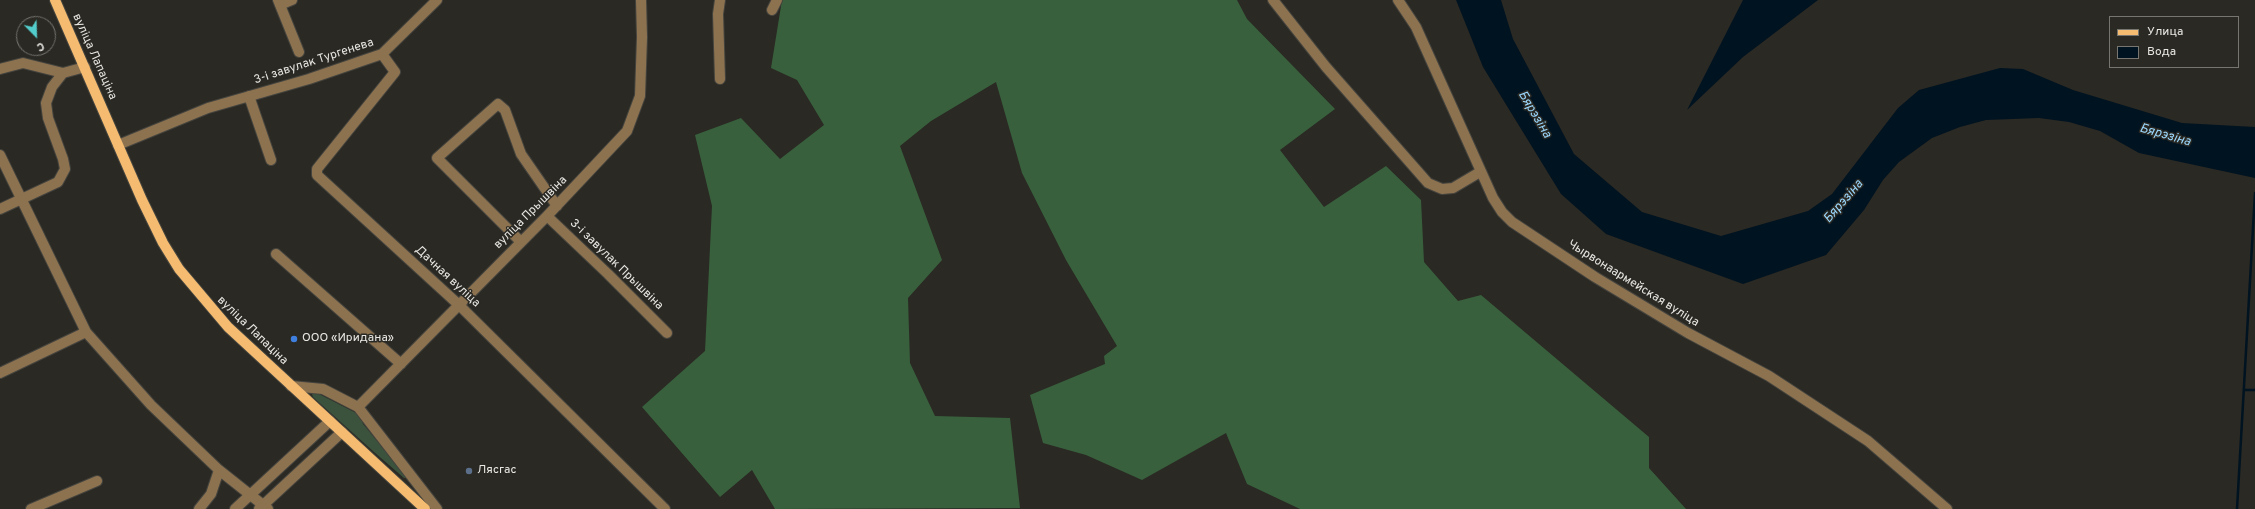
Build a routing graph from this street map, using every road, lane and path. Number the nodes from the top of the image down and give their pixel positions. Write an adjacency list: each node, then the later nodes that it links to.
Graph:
1 (55, 0): 13 (main road, вуліца Лапаціна)
2 (292, 0): 9 (street)
3 (437, 0): 12 (street, 3-і завулак Тургенева)
4 (641, 0): 23 (street, вуліца Прышвіна)
5 (720, 0): 16 (street)
6 (777, 0): 10 (street)
7 (1274, 0): 21 (street)
8 (1398, 0): 21 (street, Чырвонаармейская вуліца)
9 (279, 2): 11 (street)
10 (772, 10)
11 (299, 52)
12 (382, 54): 17 (street, 3-і завулак Тургенева); 28 (street, Дачная вуліца)
13 (85, 67): 15 (street); 18 (main road, вуліца Лапаціна)
14 (0, 69): 15 (street)
15 (63, 73): 22 (street)
16 (720, 79)
17 (249, 96): 18 (street, 3-і завулак Тургенева); 20 (street, 3-і завулак Тургенева)
18 (118, 145): 33 (main road, вуліца Лапаціна)
19 (0, 155): 22 (street)
20 (271, 160)
21 (1480, 172): 47 (street, Чырвонаармейская вуліца)
22 (20, 200): 24 (street); 29 (street)
23 (557, 206): 25 (street, вуліца Прышвіна); 26 (street)
24 (0, 209)
25 (547, 216): 26 (street, вуліца Прышвіна); 30 (street, 3-і завулак Прышвіна)
26 (521, 242): 28 (street, вуліца Прышвіна)
27 (276, 254): 31 (street)
28 (459, 305): 31 (street, вуліца Прышвіна); 46 (street, Дачная вуліца)
29 (86, 332): 32 (street); 37 (street)
30 (667, 333)
31 (401, 364): 34 (street, вуліца Прышвіна)
32 (0, 373)
33 (291, 386): 34 (street); 35 (main road, вуліца Лапаціна)
34 (358, 407): 45 (street)
35 (330, 421): 36 (main road, вуліца Лапаціна); 39 (street)
36 (342, 432): 40 (street); 44 (main road, вуліца Лапаціна)
37 (219, 470): 39 (street); 42 (street)
38 (97, 481): 41 (street)
39 (249, 496): 40 (street); 43 (street)
40 (264, 508)
41 (31, 509)
42 (199, 509)
43 (235, 509)
44 (425, 509)
45 (437, 509)
46 (665, 509)
47 (1947, 509)

